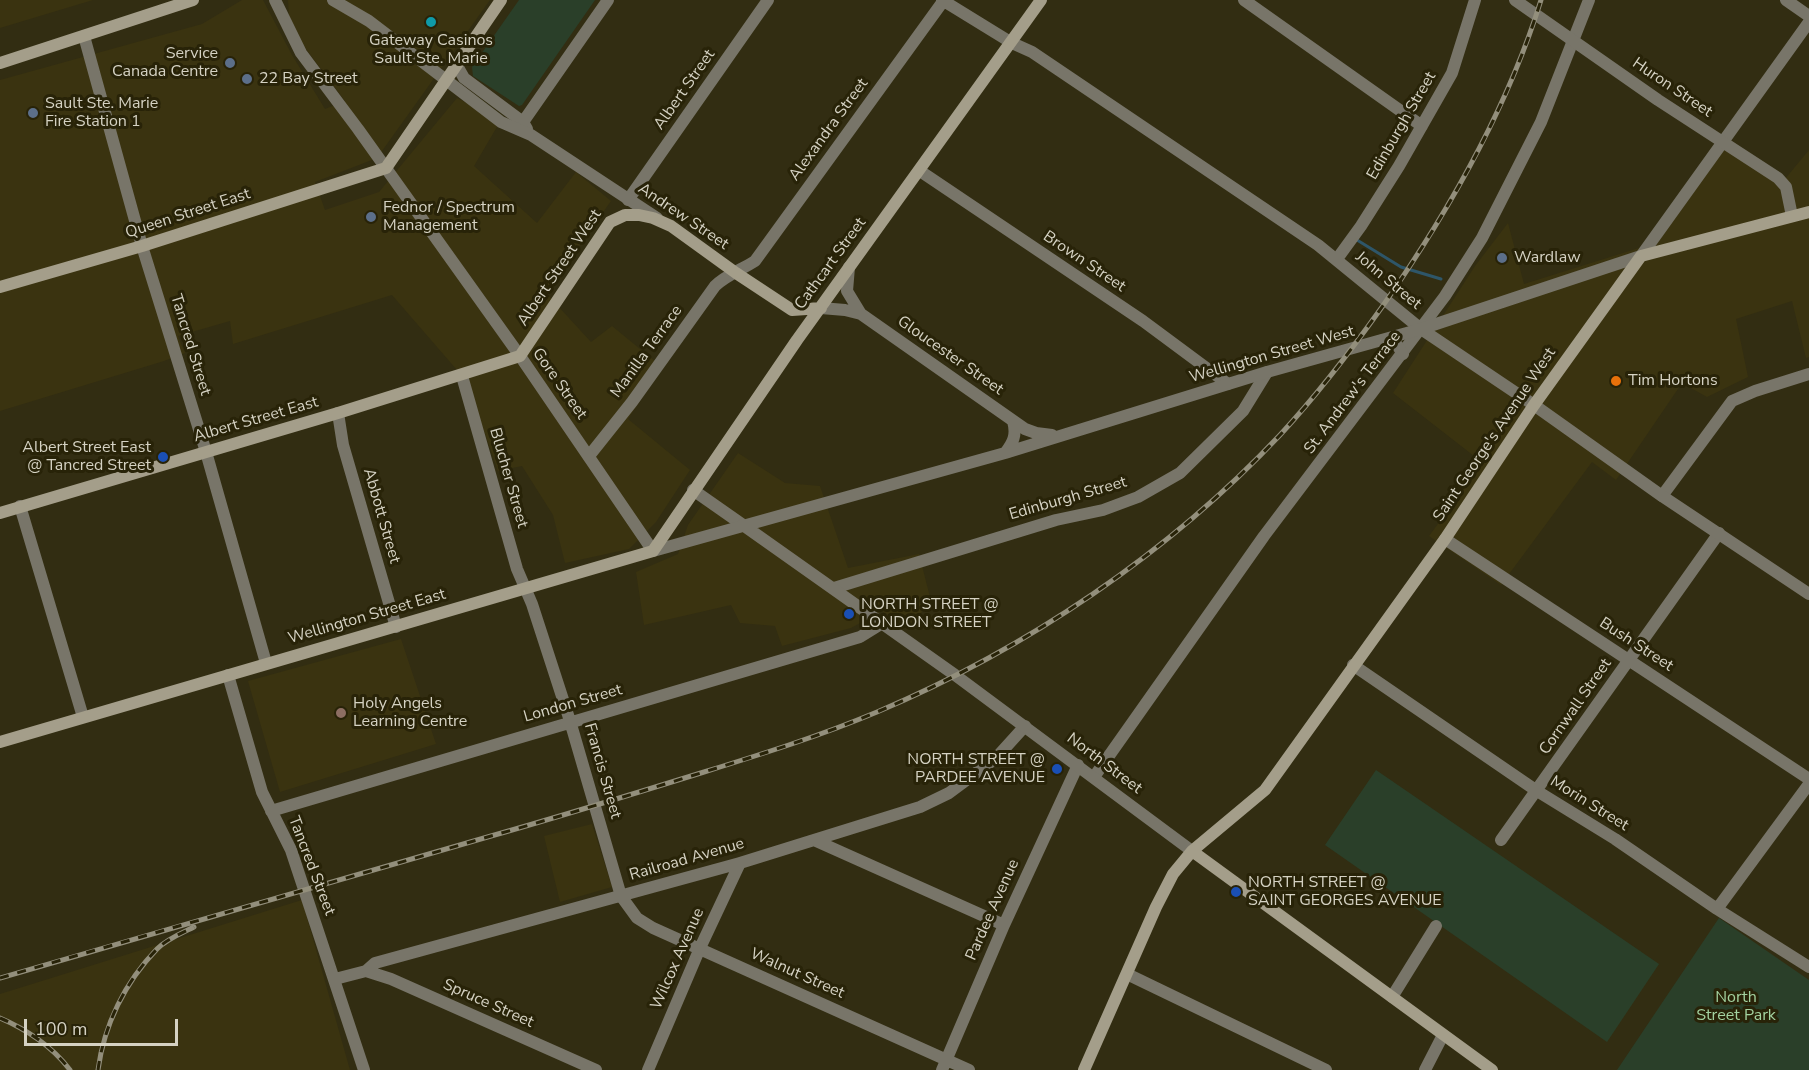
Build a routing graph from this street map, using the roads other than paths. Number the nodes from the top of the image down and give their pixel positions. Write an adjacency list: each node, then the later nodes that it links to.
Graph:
1 (193, 0): 16 (main road)
2 (275, 0): 26 (street, Gore Street)
3 (333, 0): 21 (street, Andrew Street)
4 (501, 0): 20 (main road)
5 (608, 0): 22 (street)
6 (768, 0): 28 (street, Albert Street)
7 (943, 0): 18 (street, John Street); 37 (street, Alexandra Street)
8 (1041, 0): 18 (main road, Cathcart Street)
9 (1244, 0): 23 (street)
10 (1475, 0): 23 (street, Edinburgh Street)
11 (1515, 0): 17 (street, Huron Street)
12 (1589, 0): 17 (street, St. Andrew's Terrace)
13 (1786, 0): 14 (street)
14 (1809, 16)
15 (1809, 22): 25 (street, Saint George's Avenue West)
16 (84, 36): 19 (main road); 33 (street, Tancred Street)
17 (1572, 40): 25 (street, Huron Street); 42 (street, St. Andrew's Terrace)
18 (1012, 43): 27 (main road, Cathcart Street); 35 (street, John Street)
19 (0, 63)
20 (456, 64): 21 (main road); 22 (street, Andrew Street)
21 (446, 78): 24 (street, Andrew Street); 26 (main road)
22 (523, 122): 24 (street, Andrew Street)
23 (1422, 126): 35 (street, Edinburgh Street)
24 (531, 135): 28 (street, Andrew Street)
25 (1723, 141): 30 (street, Huron Street); 34 (street, Saint George's Avenue West)
26 (386, 168): 33 (main road, Queen Street East); 46 (street, Gore Street)
27 (920, 171): 36 (main road, Cathcart Street); 50 (street, Brown Street)
28 (628, 200): 31 (street, Albert Street West); 32 (street, Andrew Street)
29 (1809, 212): 30 (main road, Wellington Street West)
30 (1792, 216): 34 (main road, Wellington Street West)
31 (610, 222): 32 (main road); 46 (main road, Albert Street West)
32 (671, 226): 37 (main road, Andrew Street)
33 (142, 246): 38 (main road, Queen Street East); 55 (street, Tancred Street)
34 (1641, 256): 42 (street, Wellington Street West); 51 (main road, Saint George's Avenue West)
35 (1337, 260): 42 (street, John Street)
36 (849, 267): 39 (main road, Cathcart Street); 41 (street)
37 (736, 273): 40 (main road, Andrew Street); 57 (street, Manilla Terrace)
38 (0, 287)
39 (821, 308): 40 (main road); 41 (street, Gloucester Street); 43 (main road, Cathcart Street)
40 (792, 310): 43 (main road)
41 (861, 314): 53 (street, Gloucester Street)
42 (1421, 330): 44 (street, Wellington Street West); 45 (street, St. Andrew's Terrace); 51 (street, John Street)
43 (796, 340): 58 (main road, Cathcart Street)
44 (1382, 340): 45 (street); 47 (street, Wellington Street West)
45 (1403, 354): 80 (street, St. Andrew's Terrace)
46 (520, 356): 49 (main road, Albert Street East); 57 (street, Gore Street)
47 (1267, 372): 50 (street, Wellington Street West); 67 (street, Edinburgh Street)
48 (1809, 374): 59 (street)
49 (462, 376): 52 (main road, Albert Street East); 66 (street, Blucher Street)
50 (1228, 384): 54 (street, Wellington Street West)
51 (1534, 405): 59 (street, John Street); 64 (main road, Saint George's Avenue West)
52 (338, 413): 55 (main road, Albert Street East); 70 (street, Abbott Street)
53 (1013, 421): 54 (street, Gloucester Street); 56 (street)
54 (1058, 436): 56 (street, Wellington Street West)
55 (206, 452): 60 (main road, Albert Street East); 72 (street, Tancred Street)
56 (1005, 453): 62 (street, Wellington Street West)
57 (589, 456): 65 (street, Gore Street)
58 (693, 490): 62 (street, North Street); 65 (main road, Cathcart Street)
59 (1662, 496): 63 (street, John Street)
60 (20, 506): 61 (main road, Albert Street East); 75 (street)
61 (0, 513)
62 (743, 525): 65 (street, Wellington Street East); 67 (street, North Street)
63 (1719, 533): 68 (street, John Street); 71 (street, Cornwall Street)
64 (1445, 539): 71 (street, Bush Street); 73 (main road, Saint George's Avenue West)
65 (653, 551): 66 (main road, Wellington Street East)
66 (525, 588): 70 (main road, Wellington Street East); 76 (street, Francis Street)
67 (834, 588): 69 (street, North Street)
68 (1809, 594)
69 (881, 624): 76 (street, London Street); 77 (street, North Street)
70 (396, 627): 72 (main road, Wellington Street East)
71 (1629, 661): 81 (street, Bush Street); 83 (street, Cornwall Street)
72 (266, 663): 74 (main road, Wellington Street East)
73 (1353, 665): 83 (street, Morin Street); 87 (main road, Saint George's Avenue West)
74 (228, 675): 75 (main road, Wellington Street East); 84 (street, Tancred Street)
75 (83, 717): 78 (main road, Wellington Street East)
76 (570, 722): 84 (street, London Street); 89 (street, Francis Street)
77 (1025, 726): 79 (street, North Street); 85 (street, Railroad Avenue)
78 (0, 742)
79 (1078, 765): 80 (street, North Street); 91 (street, Pardee Avenue)
80 (1094, 777): 87 (street, North Street)
81 (1809, 779)
82 (1809, 784): 90 (street)
83 (1537, 791): 86 (street, Cornwall Street); 90 (street, Morin Street)
84 (271, 811): 97 (street, Tancred Street)
85 (814, 840): 88 (street, Railroad Avenue); 91 (street)
86 (1501, 840)
87 (1192, 851): 96 (main road, Saint George's Avenue West); 98 (main road, North Street)
88 (740, 863): 89 (street, Railroad Avenue); 93 (street, Wilcox Avenue)
89 (621, 896): 93 (street, Walnut Street); 95 (street, Railroad Avenue)
90 (1717, 909): 94 (street, Morin Street)
91 (1004, 925): 100 (street, Pardee Avenue)
92 (1436, 926): 98 (street)
93 (700, 948): 100 (street, Walnut Street); 103 (street, Wilcox Avenue)
94 (1809, 967)
95 (366, 971): 97 (street, Railroad Avenue); 102 (street, Spruce Street)
96 (1127, 974): 105 (main road, Saint George's Avenue West); 106 (street)
97 (335, 979): 101 (street, Tancred Street)
98 (1392, 997): 99 (main road, North Street)
99 (1443, 1035): 107 (street); 108 (main road, North Street)
100 (944, 1065): 104 (street, Walnut Street)
101 (364, 1070)
102 (596, 1070)
103 (648, 1070)
104 (969, 1070)
105 (1084, 1070)
106 (1326, 1070)
107 (1425, 1070)
108 (1492, 1070)

